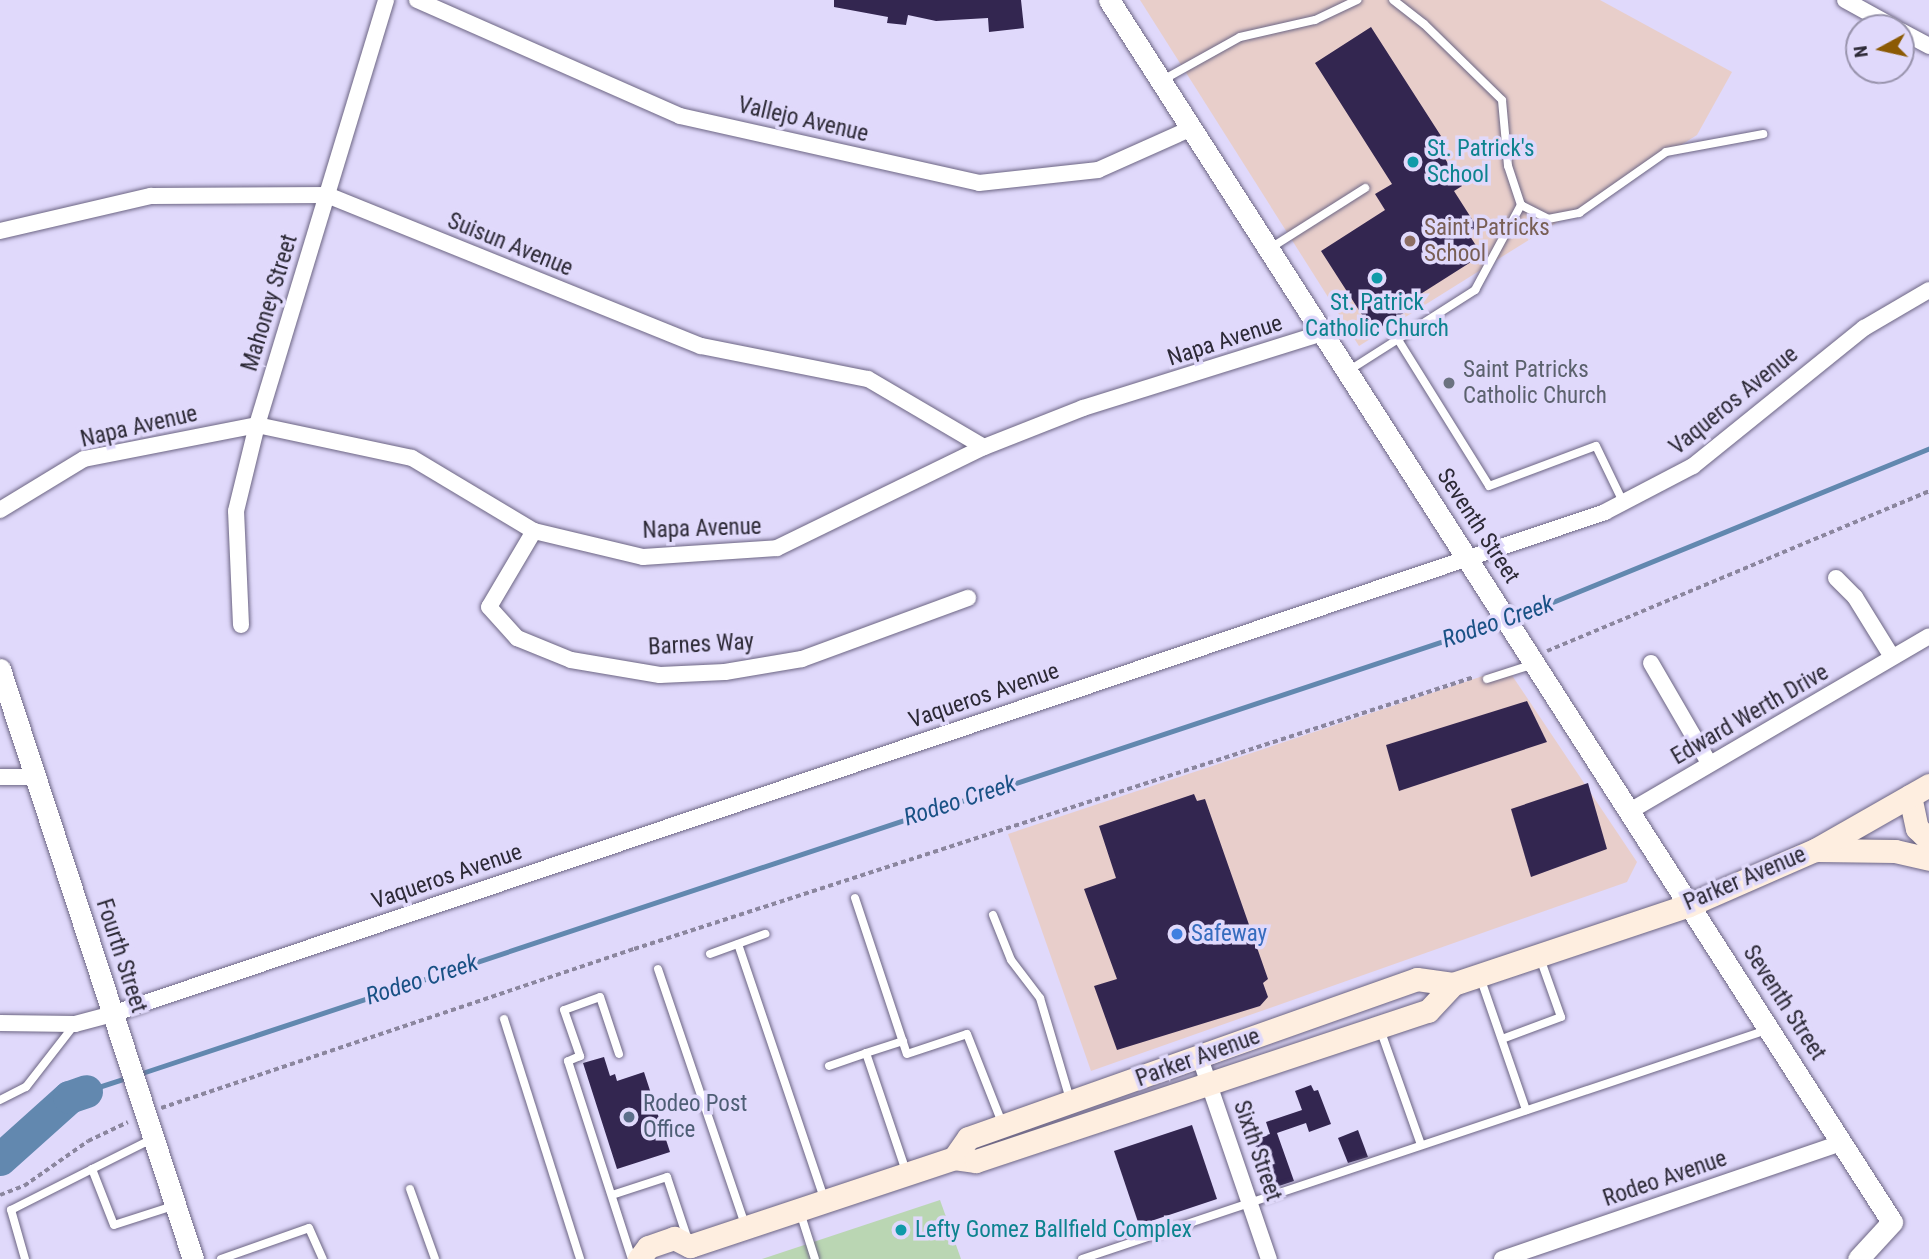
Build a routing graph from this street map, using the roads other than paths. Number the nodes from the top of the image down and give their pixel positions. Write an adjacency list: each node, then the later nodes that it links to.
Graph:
1 (386, 0): 12 (street, Mahoney Street)
2 (417, 0): 9 (street, Vallejo Avenue)
3 (1109, 0): 8 (street, Seventh Street)
4 (1357, 0): 8 (lane)
5 (1392, 0): 13 (lane)
6 (1845, 0): 7 (street)
7 (1870, 14)
8 (1161, 81): 9 (street, Seventh Street)
9 (1192, 128): 15 (street, Seventh Street)
10 (1763, 134): 13 (lane)
11 (1365, 188): 15 (lane)
12 (327, 195): 14 (street, Suisun Avenue); 20 (street, Mahoney Street); 21 (street, Suisun Avenue)
13 (1521, 205): 18 (lane)
14 (0, 231)
15 (1269, 249): 17 (street, Seventh Street)
16 (1929, 290): 22 (street, Vaqueros Avenue)
17 (1323, 333): 19 (street, Seventh Street); 21 (street, Napa Avenue)
18 (1397, 338): 19 (lane); 22 (lane)
19 (1348, 371): 25 (street, Seventh Street)
20 (257, 425): 23 (street, Napa Avenue); 24 (street, Napa Avenue); 28 (street, Mahoney Street)
21 (984, 447): 24 (street, Napa Avenue)
22 (1623, 504): 25 (street, Vaqueros Avenue)
23 (0, 510)
24 (534, 531): 27 (street, Barnes Way)
25 (1469, 559): 30 (street, Seventh Street); 53 (street, Vaqueros Avenue)
26 (1836, 578): 31 (street)
27 (968, 598)
28 (241, 625)
29 (1929, 636): 31 (street, Edward Werth Drive)
30 (1529, 656): 34 (lane); 39 (street, Seventh Street)
31 (1892, 657): 35 (street, Edward Werth Drive)
32 (1651, 663): 35 (street)
33 (0, 669): 37 (street, Fourth Street)
34 (1487, 679)
35 (1709, 762): 39 (street, Edward Werth Drive)
36 (0, 777): 37 (street)
37 (36, 778): 53 (street, Fourth Street)
38 (1923, 797): 40 (main road); 41 (main road, Parker Avenue)
39 (1630, 811): 44 (street, Seventh Street)
40 (1929, 840)
41 (1815, 850): 42 (main road); 44 (main road, Parker Avenue)
42 (1929, 859)
43 (855, 898): 60 (lane)
44 (1689, 905): 49 (main road, Parker Avenue); 58 (street, Seventh Street)
45 (993, 915): 67 (lane)
46 (765, 934): 47 (lane)
47 (738, 944): 48 (lane); 78 (lane)
48 (710, 954)
49 (1539, 954): 51 (main road, Parker Avenue); 59 (lane)
50 (658, 970): 82 (lane)
51 (1479, 975): 52 (main road, Parker Avenue); 59 (lane)
52 (1453, 984): 57 (main road, Parker Avenue); 63 (main road, Parker Avenue)
53 (112, 1014): 56 (street, Vaqueros Avenue); 70 (street, Fourth Street)
54 (504, 1019): 89 (lane)
55 (0, 1023): 56 (street, Vaqueros Avenue)
56 (75, 1024): 66 (lane)
57 (1379, 1027): 65 (main road, Parker Avenue); 72 (lane)
58 (1769, 1029): 68 (lane); 71 (street, Seventh Street)
59 (1502, 1039): 68 (lane)
60 (903, 1041): 61 (lane); 69 (lane)
61 (866, 1053): 64 (lane); 75 (lane)
62 (619, 1054): 77 (lane)
63 (1200, 1058): 65 (street, Sixth Street); 67 (main road, Parker Avenue)
64 (829, 1066)
65 (1210, 1084): 73 (main road, Parker Avenue); 79 (street, Sixth Street)
66 (0, 1100)
67 (1071, 1102): 69 (main road, Parker Avenue)
68 (1526, 1110): 72 (lane)
69 (1003, 1125): 73 (main road, Parker Avenue)
70 (154, 1138): 74 (lane); 80 (street, Fourth Street)
71 (1843, 1142): 95 (street, Rodeo Avenue); 96 (street, Seventh Street)
72 (1421, 1145): 79 (lane)
73 (954, 1158): 75 (main road, Parker Avenue)
74 (92, 1169): 80 (lane); 84 (lane)
75 (907, 1174): 78 (main road, Parker Avenue)
76 (410, 1189): 88 (lane)
77 (612, 1195): 83 (lane); 90 (lane)
78 (825, 1201): 81 (main road, Parker Avenue)
79 (1250, 1203): 93 (lane); 94 (street, Sixth Street)
80 (176, 1206): 85 (street, Fourth Street)
81 (799, 1210): 82 (main road, Parker Avenue); 92 (lane)
82 (746, 1227): 83 (main road, Parker Avenue)
83 (687, 1252): 91 (main road, Parker Avenue)
84 (25, 1259)
85 (193, 1259)
86 (221, 1259): 87 (lane)
87 (323, 1259)
88 (435, 1259)
89 (580, 1259)
90 (632, 1259)
91 (639, 1259)
92 (815, 1259)
93 (1082, 1259)
94 (1269, 1259)
95 (1502, 1259)
96 (1858, 1259)

